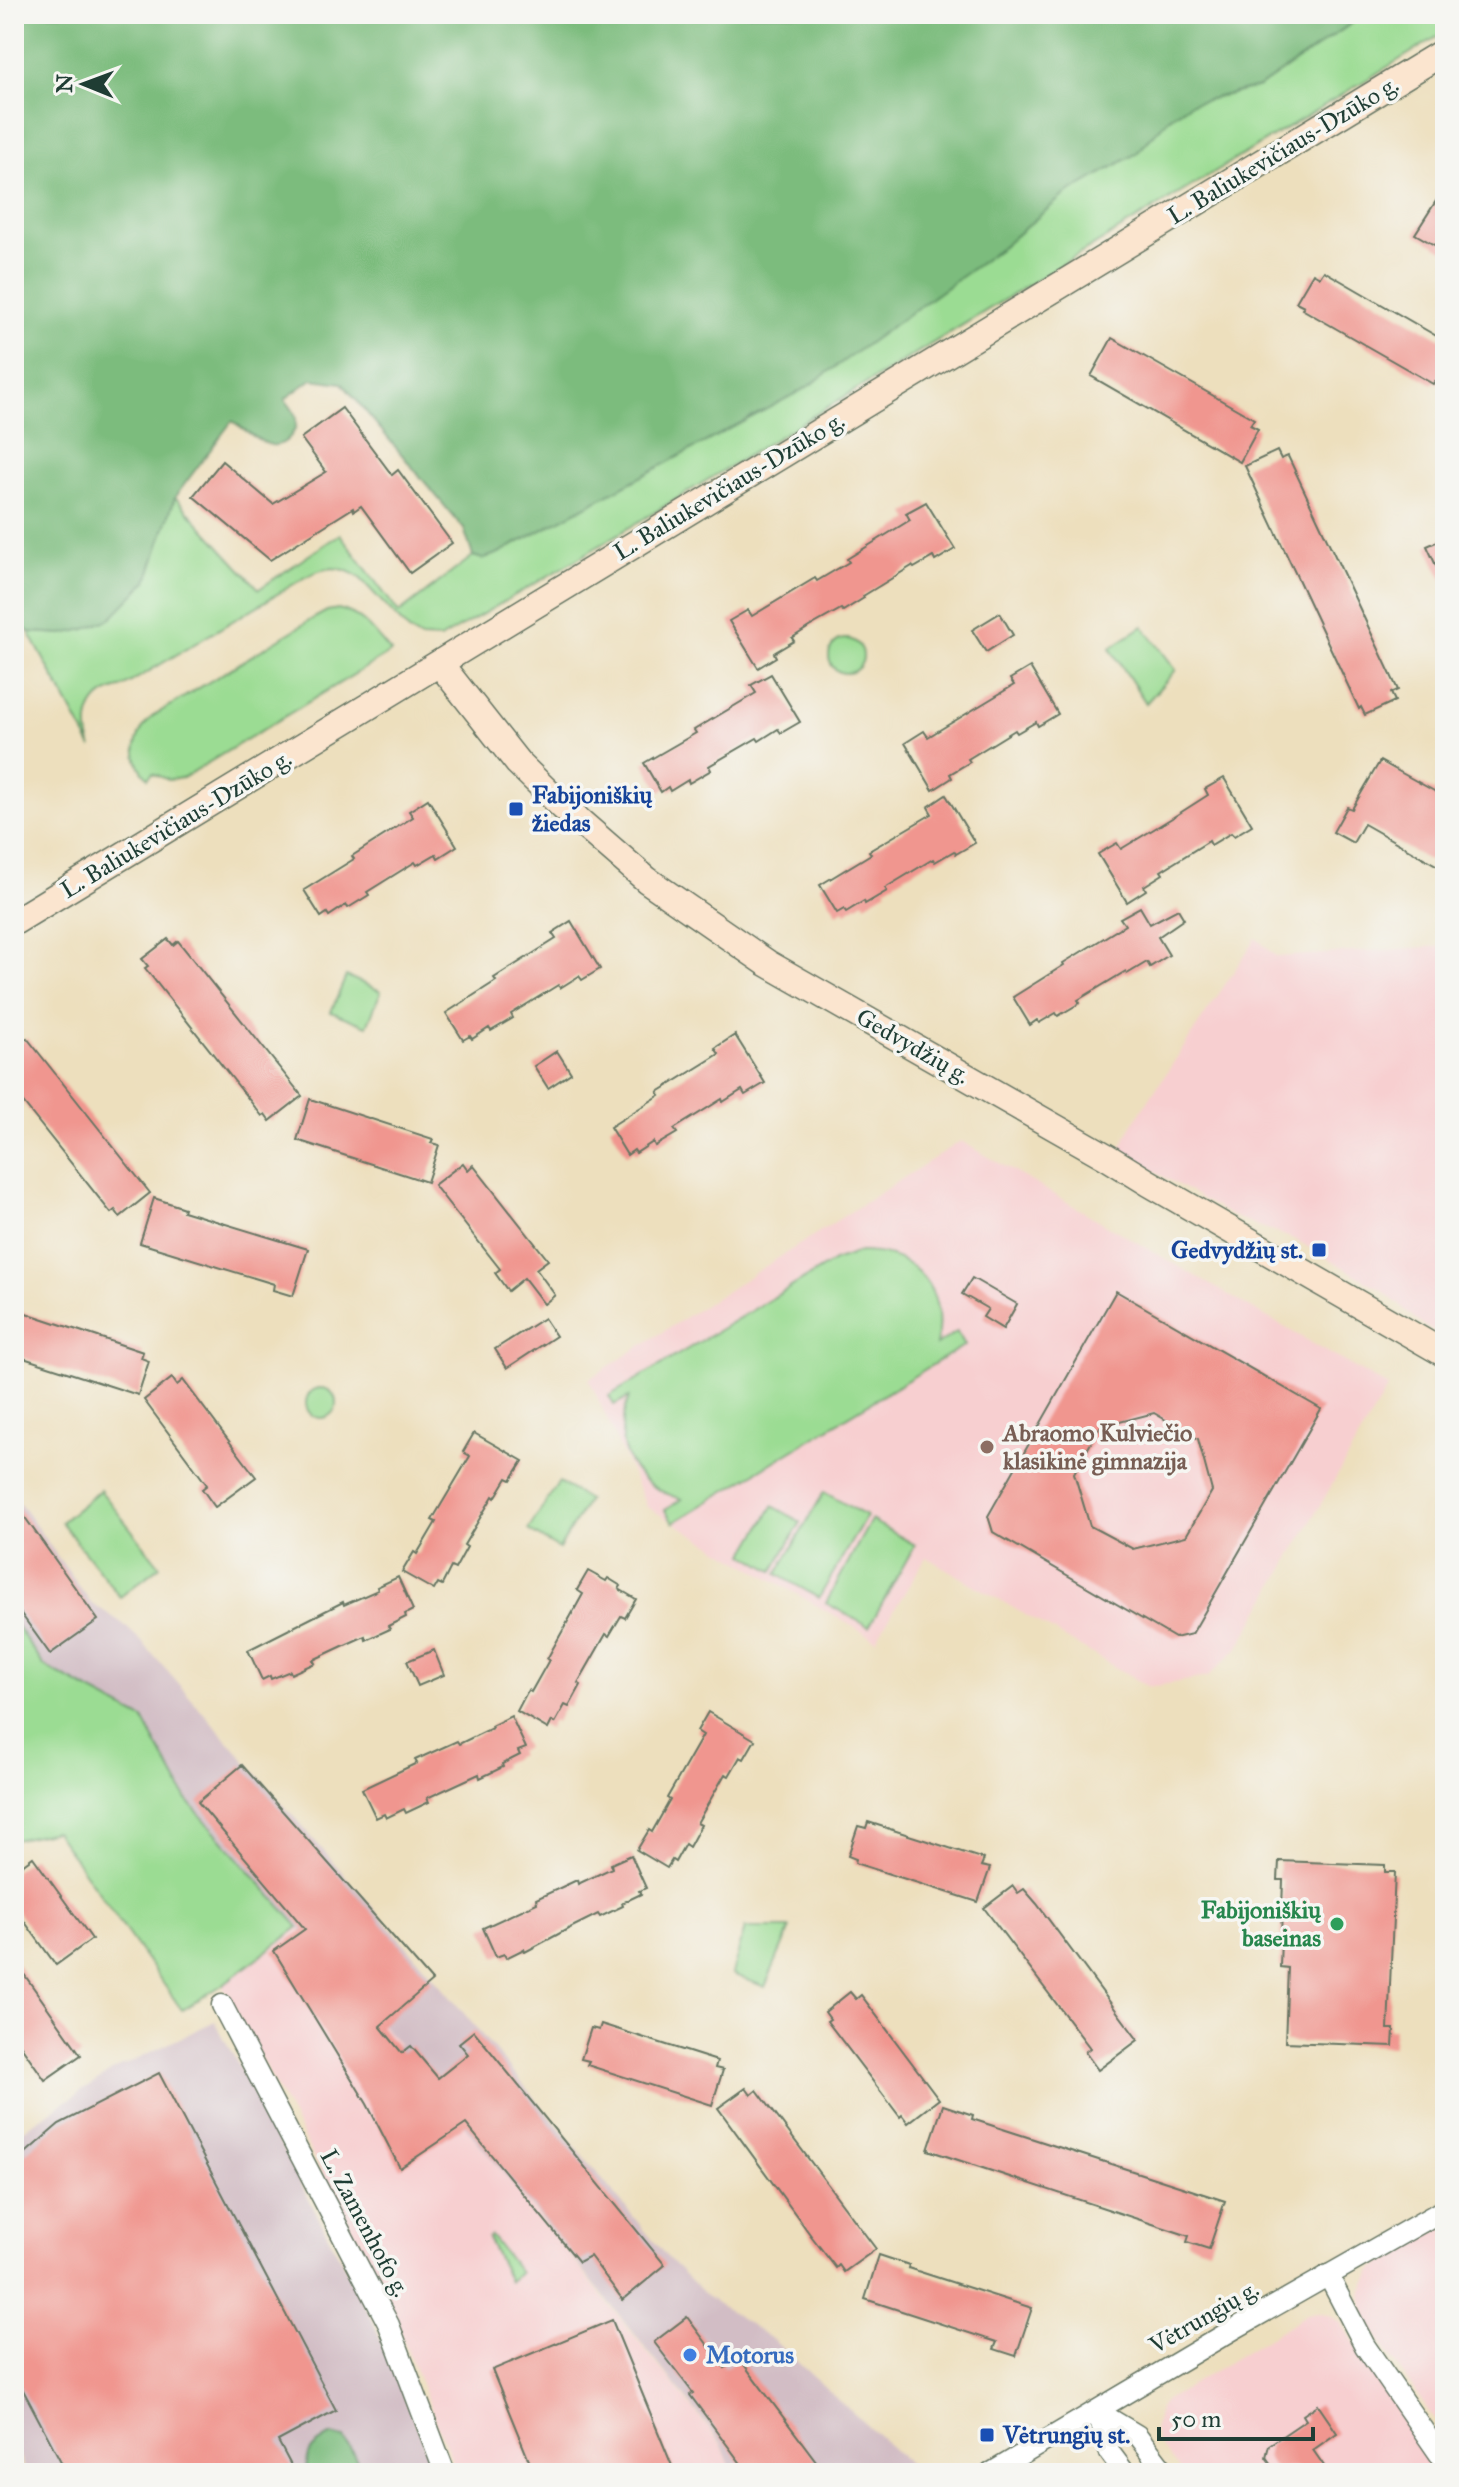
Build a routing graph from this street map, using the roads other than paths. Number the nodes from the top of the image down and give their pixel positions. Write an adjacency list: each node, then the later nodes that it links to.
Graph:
1 (1445, 51): 2 (main road, L. Baliukevičiaus-Dzūko g.)
2 (440, 664): 3 (main road, L. Baliukevičiaus-Dzūko g.); 4 (main road, Gedvydžių g.)
3 (14, 922)
4 (1445, 1354)
5 (222, 2005): 10 (street, L. Zamenhofo g.)
6 (1445, 2209): 7 (street, Vėtrungių g.)
7 (1328, 2275): 8 (street, Vėtrungių g.); 9 (street)
8 (1097, 2411): 11 (street, Vėtrungių g.); 12 (street); 13 (street)
9 (1445, 2462)
10 (445, 2473)
11 (991, 2473)
12 (1125, 2473)
13 (1166, 2473)

